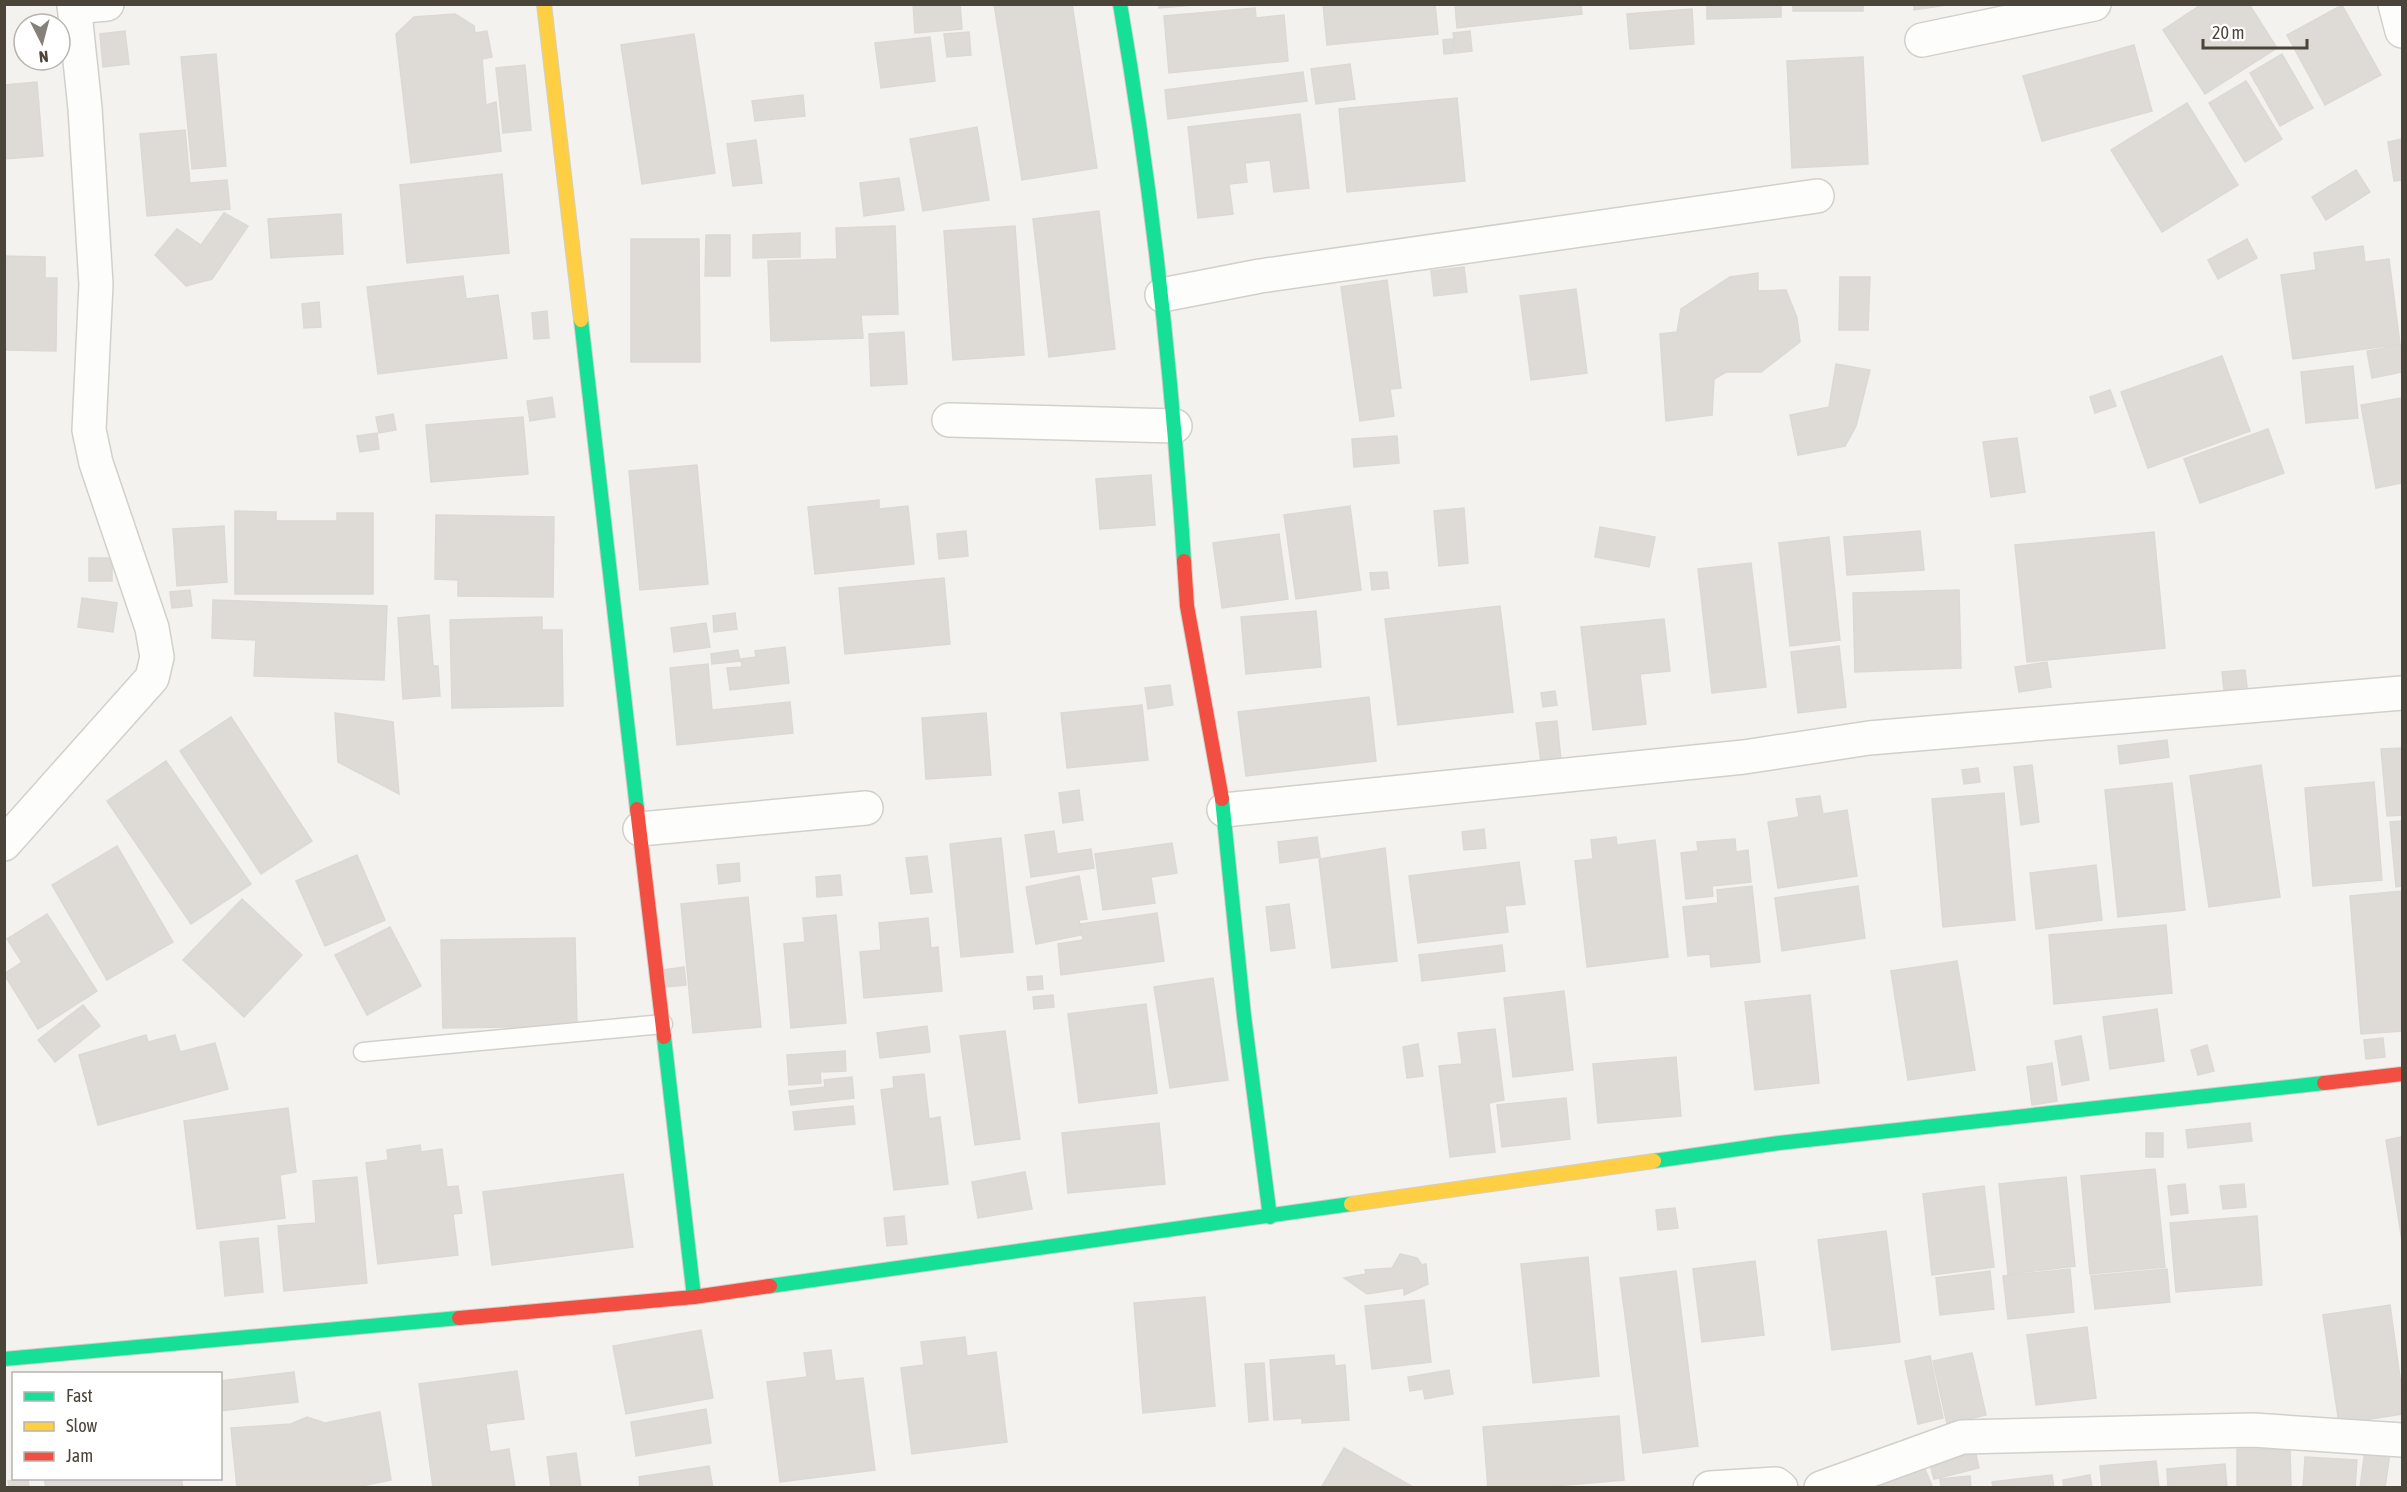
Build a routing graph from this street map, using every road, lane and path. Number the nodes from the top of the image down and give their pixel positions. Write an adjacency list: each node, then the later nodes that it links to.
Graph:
1 (107, 4): 6 (street)
2 (544, 4): 16 (street)
3 (1120, 4): 10 (street)
4 (2094, 4): 8 (street)
5 (2395, 4): 7 (street)
6 (74, 6): 17 (street)
7 (2403, 31)
8 (1922, 40)
9 (1816, 196): 10 (street)
10 (1162, 295): 12 (street)
11 (949, 420): 12 (street)
12 (1175, 426): 15 (street)
13 (2403, 693): 15 (street)
14 (866, 808): 16 (street)
15 (1224, 810): 21 (street)
16 (640, 829): 18 (street)
17 (4, 844)
18 (663, 1024): 19 (lane); 22 (street)
19 (363, 1052)
20 (2403, 1074): 21 (street)
21 (1270, 1217): 22 (street)
22 (694, 1297): 23 (street)
23 (4, 1359)
24 (2403, 1440): 27 (street)
25 (1710, 1488): 26 (street)
26 (1781, 1488)
27 (1821, 1488)

